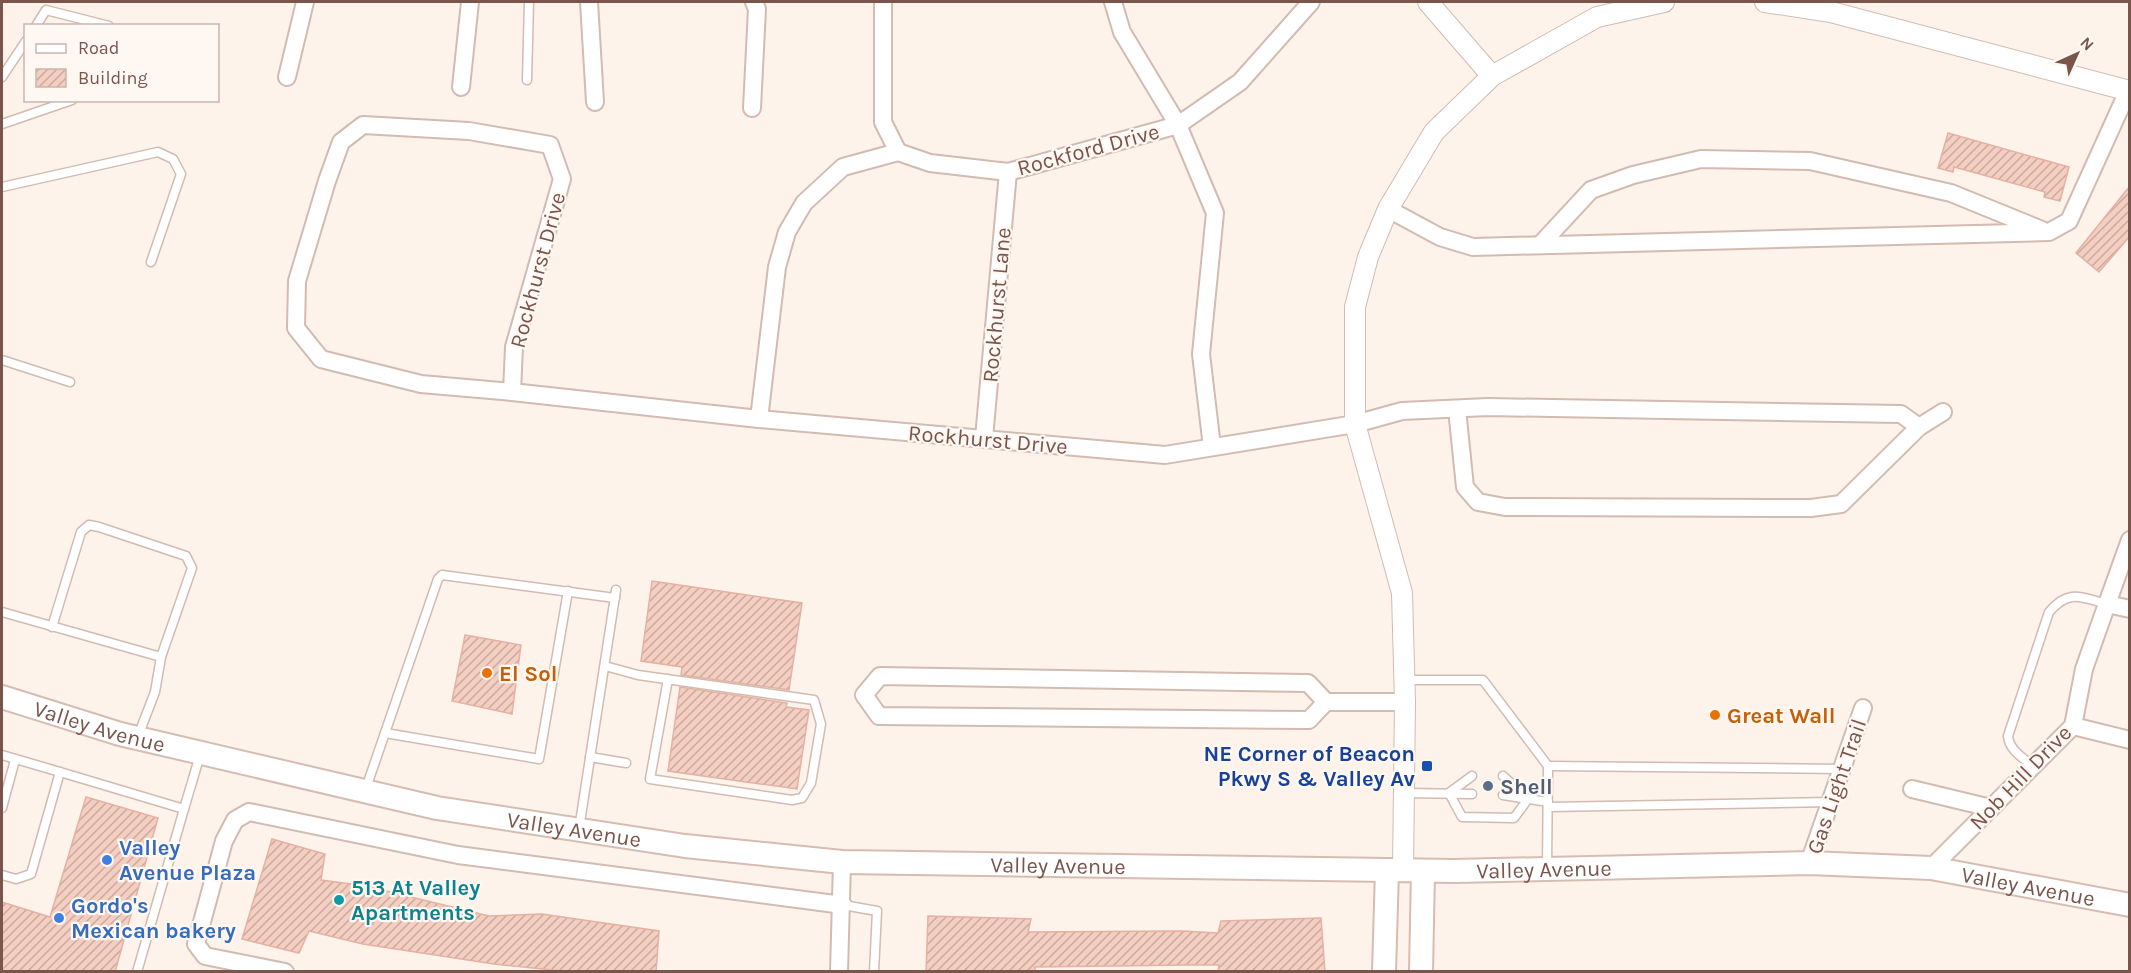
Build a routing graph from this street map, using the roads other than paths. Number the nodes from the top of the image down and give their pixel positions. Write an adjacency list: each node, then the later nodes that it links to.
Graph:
1 (305, 2): 17 (street)
2 (470, 2): 19 (street)
3 (529, 2): 18 (lane)
4 (590, 2): 22 (street)
5 (754, 2): 23 (street)
6 (883, 2): 26 (street)
7 (1113, 2): 25 (street)
8 (1311, 2): 25 (street, Rockford Drive)
9 (1428, 2): 15 (street)
10 (1664, 2): 15 (street)
11 (1765, 2): 20 (street)
12 (37, 24): 13 (lane)
13 (101, 24)
14 (24, 44): 16 (lane)
15 (1492, 76): 29 (street)
16 (2, 77)
17 (286, 77)
18 (527, 80)
19 (461, 87)
20 (2129, 89): 30 (street)
21 (66, 102): 24 (lane)
22 (595, 102)
23 (752, 108)
24 (2, 124)
25 (1178, 125): 27 (street, Rockford Drive); 42 (street)
26 (898, 152): 27 (street, Rockford Drive); 38 (street)
27 (1008, 172): 41 (street, Rockhurst Lane)
28 (2, 187): 32 (lane)
29 (1388, 209): 31 (street); 39 (street)
30 (2049, 232): 31 (street); 31 (street)
31 (1540, 245)
32 (151, 262)
33 (2, 360): 34 (lane)
34 (70, 382)
35 (512, 392): 35 (street, Rockhurst Drive); 38 (street, Rockhurst Drive)
36 (1457, 409): 39 (street, Rockhurst Drive); 40 (street, Rockhurst Drive); 40 (street)
37 (1943, 412): 40 (street)
38 (759, 419): 41 (street, Rockhurst Drive)
39 (1355, 424): 42 (street, Rockhurst Drive); 52 (street)
40 (1919, 426)
41 (984, 438): 42 (street, Rockhurst Drive)
42 (1212, 447)
43 (2130, 540): 45 (street, Nob Hill Drive)
44 (568, 591): 50 (lane); 58 (lane); 58 (lane)
45 (2107, 604): 46 (street); 57 (street, Nob Hill Drive); 67 (lane)
46 (2130, 609)
47 (2, 612): 48 (lane)
48 (52, 627): 49 (lane); 49 (lane)
49 (161, 657): 59 (lane)
50 (605, 666): 51 (lane); 63 (lane)
51 (669, 679): 51 (lane)
52 (1404, 680): 55 (street); 66 (lane)
53 (2, 697): 59 (main road, Valley Avenue)
54 (1326, 702): 54 (street); 55 (street)
55 (1405, 702): 74 (street)
56 (1863, 708): 68 (street, Gas Light Trail)
57 (2073, 726): 60 (street); 67 (street, Nob Hill Drive)
58 (385, 733): 73 (lane)
59 (137, 738): 61 (main road, Valley Avenue)
60 (2130, 740)
61 (201, 754): 73 (main road, Valley Avenue); 83 (lane)
62 (2, 755): 64 (lane)
63 (590, 757): 65 (lane); 84 (lane)
64 (15, 759): 69 (lane); 81 (lane)
65 (626, 763)
66 (1548, 766): 68 (lane); 80 (lane)
67 (2033, 766): 82 (street, Nob Hill Drive)
68 (1842, 769): 79 (street, Gas Light Trail)
69 (60, 772): 83 (lane); 90 (lane)
70 (1472, 776): 75 (lane)
71 (1503, 776): 78 (lane)
72 (1912, 789): 82 (street)
73 (365, 792): 84 (main road, Valley Avenue)
74 (1404, 793): 75 (lane); 89 (street)
75 (1449, 793): 76 (lane); 78 (lane)
76 (1472, 794)
77 (1503, 795): 78 (lane)
78 (1528, 799): 80 (lane)
79 (1830, 802): 80 (lane); 86 (street, Gas Light Trail)
80 (1548, 805): 88 (lane)
81 (2, 808)
82 (1991, 808): 87 (street, Nob Hill Drive)
83 (184, 809): 93 (lane)
84 (579, 830): 85 (main road, Valley Avenue)
85 (842, 862): 89 (main road, Valley Avenue); 91 (street)
86 (1809, 863): 87 (main road, Valley Avenue); 88 (main road, Valley Avenue)
87 (1931, 868): 92 (main road, Valley Avenue)
88 (1547, 869): 89 (main road, Valley Avenue)
89 (1404, 871): 97 (main road); 98 (main road)
90 (2, 875)
91 (843, 905): 94 (street); 95 (street); 96 (lane)
92 (2130, 906)
93 (137, 972)
94 (285, 972)
95 (839, 972)
96 (874, 972)
97 (1384, 972)
98 (1421, 972)

